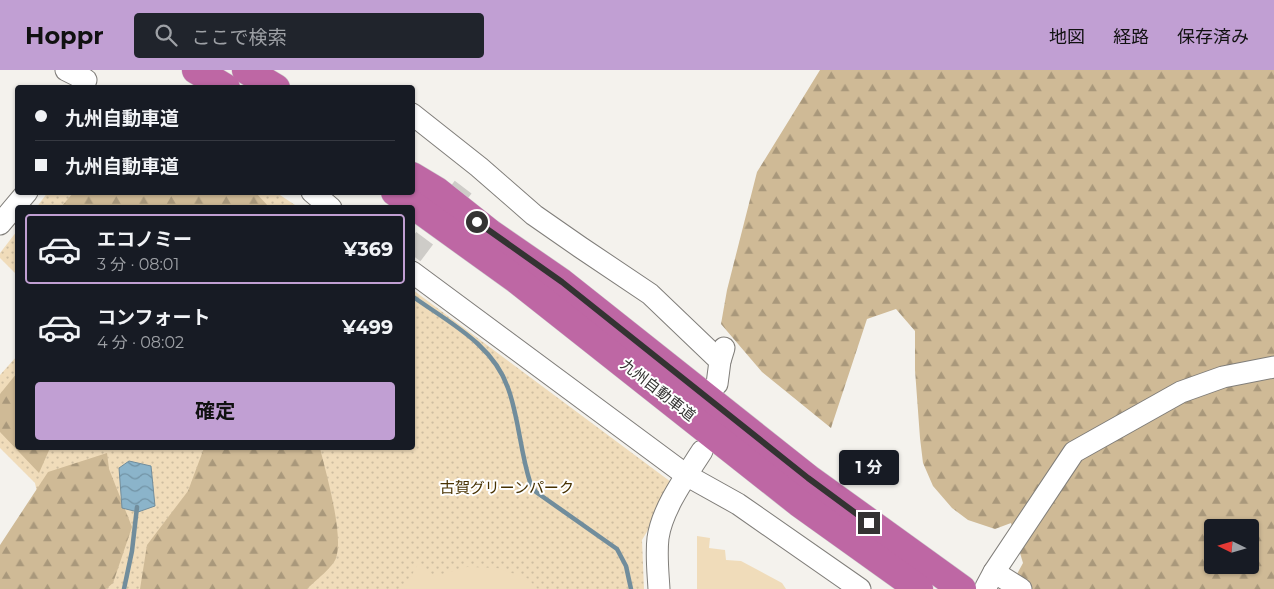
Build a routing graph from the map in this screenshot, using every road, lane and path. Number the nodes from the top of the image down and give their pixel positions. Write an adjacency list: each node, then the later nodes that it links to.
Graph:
1 (66, 70): 4 (street)
2 (196, 70): 5 (highway)
3 (246, 70): 6 (highway)
4 (90, 77)
5 (221, 85)
6 (271, 85)
7 (415, 117): 20 (street)
8 (415, 178): 23 (highway, 九州自動車道)
9 (24, 195): 12 (street)
10 (315, 195): 13 (street)
11 (399, 195): 14 (highway, 九州自動車道)
12 (16, 205)
13 (327, 205)
14 (413, 205)
15 (15, 206): 17 (street)
16 (415, 206): 26 (highway, 九州自動車道)
17 (0, 224)
18 (415, 274): 22 (street)
19 (1274, 367): 23 (street)
20 (717, 384)
21 (702, 451): 22 (street)
22 (686, 475): 24 (street); 25 (street)
23 (981, 583): 27 (street)
24 (659, 589)
25 (860, 589)
26 (919, 589)
27 (1021, 589)

